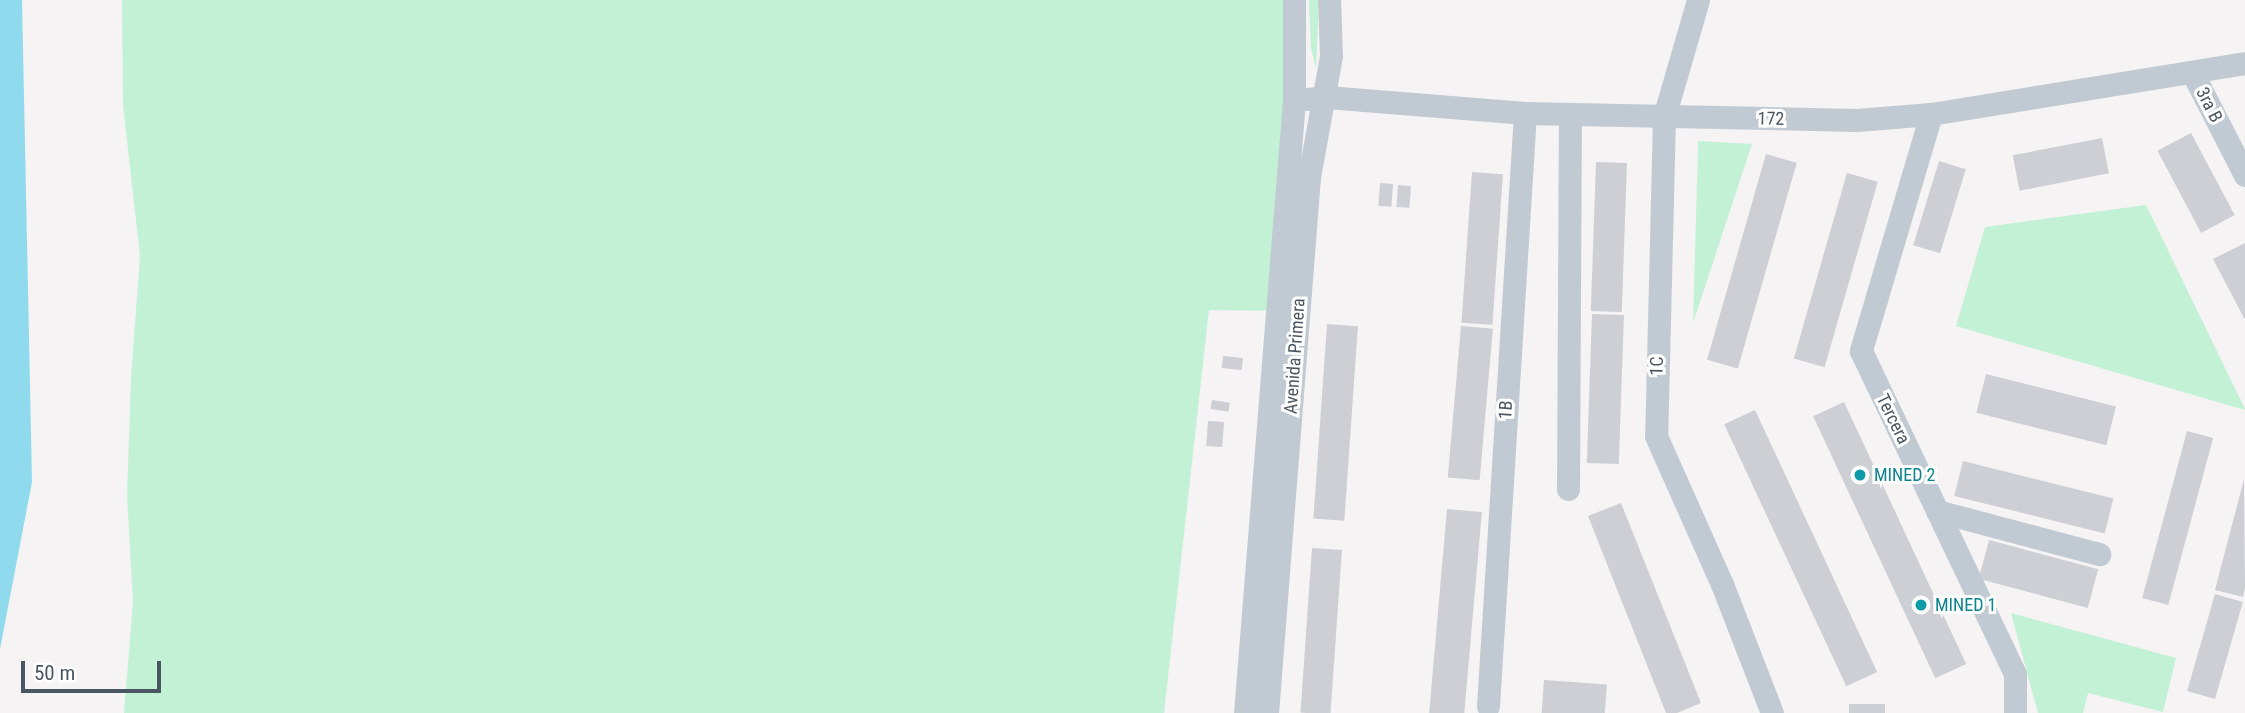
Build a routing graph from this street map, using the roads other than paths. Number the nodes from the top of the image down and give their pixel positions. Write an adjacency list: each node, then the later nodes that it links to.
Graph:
1 (1294, 0): 7 (street, Avenida Primera)
2 (1329, 0): 6 (street, Avenida Primera)
3 (1698, 0): 11 (street, 1C)
4 (2245, 63): 5 (street, 172)
5 (2192, 72): 10 (street, 172); 12 (street, 3ra B)
6 (1327, 97): 7 (street, 172); 8 (street, 172); 18 (street, Avenida Primera)
7 (1294, 100): 17 (street, Avenida Primera)
8 (1525, 113): 9 (street, 172); 16 (street, 1B)
9 (1570, 114): 11 (street, 172); 13 (street)
10 (1931, 114): 11 (street, 172); 14 (street, Tercera)
11 (1664, 117): 19 (street, 1C)
12 (2245, 175)
13 (1568, 489)
14 (1937, 510): 15 (street); 20 (street, Tercera)
15 (2099, 554)
16 (1488, 706)
17 (1245, 713)
18 (1267, 713)
19 (1772, 713)
20 (2015, 713)

